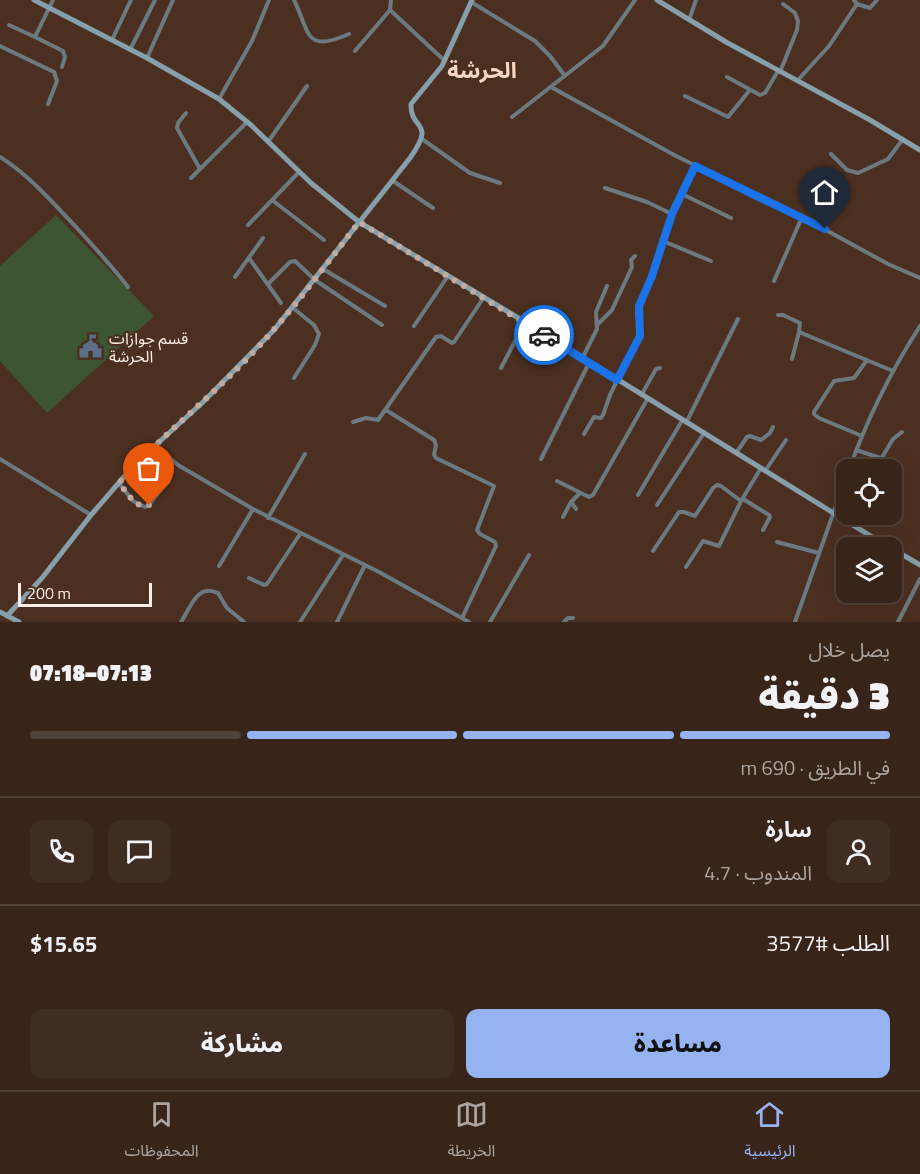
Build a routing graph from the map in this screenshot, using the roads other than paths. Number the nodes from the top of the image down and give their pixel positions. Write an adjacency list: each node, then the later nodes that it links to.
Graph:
1 (34, 0): 16 (street)
2 (53, 0): 16 (street)
3 (131, 0): 22 (street)
4 (155, 0): 24 (street)
5 (173, 0): 26 (street)
6 (269, 0): 37 (street)
7 (294, 0): 20 (street)
8 (390, 0): 17 (street)
9 (635, 0): 30 (street)
10 (657, 0): 18 (street)
11 (696, 0): 18 (street)
12 (877, 0): 14 (street)
13 (472, 1): 27 (street); 30 (street)
14 (856, 2): 32 (street)
15 (783, 4): 29 (street)
16 (49, 7): 21 (street); 22 (street)
17 (390, 10): 25 (street); 27 (street)
18 (689, 20): 29 (street)
19 (9, 25): 21 (street)
20 (349, 34)
21 (35, 37): 28 (street)
22 (111, 41): 24 (street)
23 (0, 46): 38 (street)
24 (130, 51): 26 (street)
25 (355, 51)
26 (147, 58): 37 (street)
27 (445, 61): 42 (street)
28 (62, 67)
29 (779, 71): 32 (street); 35 (street)
30 (565, 76): 34 (street)
31 (727, 77): 35 (street)
32 (797, 81): 43 (street)
33 (307, 86): 44 (street)
34 (551, 87): 40 (street); 48 (street)
35 (750, 91): 36 (street)
36 (685, 96)
37 (219, 99): 41 (street)
38 (48, 104)
39 (186, 113): 49 (street)
40 (512, 117)
41 (247, 121): 44 (street); 49 (street)
42 (422, 139): 52 (street); 53 (street)
43 (903, 139): 45 (street); 46 (street)
44 (268, 142): 50 (street)
45 (920, 150)
46 (831, 153)
47 (0, 158): 77 (street)
48 (695, 166): 55 (street); 59 (street)
49 (200, 169): 51 (street)
50 (299, 172): 56 (street); 61 (street)
51 (191, 178)
52 (393, 181): 57 (street); 61 (street)
53 (500, 183)
54 (605, 188): 58 (street)
55 (682, 194): 58 (street); 60 (street)
56 (273, 200): 62 (street); 64 (street)
57 (433, 208)
58 (672, 214): 65 (street)
59 (802, 217): 72 (street); 74 (street)
60 (731, 218)
61 (359, 222): 69 (street); 70 (street)
62 (248, 225)
63 (263, 238): 67 (street)
64 (324, 240)
65 (663, 241): 68 (street); 98 (street)
66 (635, 256): 85 (street)
67 (249, 258): 71 (street); 75 (street)
68 (711, 261)
69 (323, 269): 73 (street); 80 (street)
70 (448, 275): 78 (street); 87 (street)
71 (235, 277)
72 (920, 278)
73 (315, 280): 75 (street); 81 (street); 86 (street)
74 (774, 281)
75 (268, 284): 79 (street)
76 (607, 286): 85 (street)
77 (128, 287)
78 (484, 297): 84 (street); 101 (street)
79 (281, 303)
80 (385, 306)
81 (293, 308): 97 (street); 110 (street)
82 (778, 315): 89 (street)
83 (738, 319): 102 (street)
84 (525, 322): 90 (street); 94 (street)
85 (598, 324): 90 (street)
86 (382, 325)
87 (414, 326)
88 (920, 327): 96 (street)
89 (799, 332): 91 (street); 92 (street)
90 (582, 358): 93 (street)
91 (792, 359)
92 (867, 360): 96 (street); 108 (street)
93 (590, 363): 98 (street); 115 (street)
94 (501, 368)
95 (660, 368): 99 (street)
96 (893, 371): 108 (street)
97 (294, 378)
98 (617, 380): 99 (street); 107 (street)
99 (642, 394): 100 (street)
100 (648, 398): 102 (street); 122 (street)
101 (386, 410): 103 (street); 151 (street)
102 (685, 420): 105 (street); 123 (street)
103 (353, 422)
104 (773, 427): 112 (street)
105 (704, 432): 112 (street); 127 (street)
106 (902, 432): 117 (street)
107 (584, 434)
108 (862, 436): 111 (street)
109 (786, 440): 118 (street)
110 (154, 445): 120 (street); 128 (street)
111 (856, 450): 116 (street); 117 (street)
112 (736, 453): 118 (street)
113 (305, 454): 133 (street)
114 (0, 459): 131 (street)
115 (541, 459)
116 (853, 459)
117 (880, 459)
118 (763, 469): 124 (street); 130 (street)
119 (557, 481): 122 (street)
120 (119, 483): 121 (street); 131 (street)
121 (166, 483)
122 (579, 494): 125 (street)
123 (638, 495)
124 (742, 500): 134 (street); 138 (street); 146 (street)
125 (571, 502): 129 (street); 132 (street)
126 (836, 504): 130 (street)
127 (657, 505)
128 (253, 509): 133 (street); 145 (street)
129 (576, 509)
130 (833, 512): 136 (street); 139 (street)
131 (92, 515): 150 (street)
132 (563, 517)
133 (268, 518): 135 (street)
134 (763, 530)
135 (300, 534): 140 (street); 147 (street)
136 (873, 537)
137 (777, 542): 139 (street)
138 (653, 551)
139 (819, 553): 161 (street)
140 (344, 555): 143 (street); 156 (street)
141 (529, 555): 159 (street)
142 (902, 555): 144 (street)
143 (365, 565): 151 (street); 157 (street)
144 (920, 565)
145 (219, 566)
146 (686, 567)
147 (249, 579)
148 (920, 579): 162 (street)
149 (0, 612): 150 (street)
150 (7, 616): 153 (street)
151 (462, 618): 158 (street)
152 (573, 618): 160 (street)
153 (19, 622)
154 (181, 622): 155 (street)
155 (244, 622)
156 (300, 622)
157 (337, 622)
158 (469, 622)
159 (490, 622)
160 (564, 622)
161 (795, 622)
162 (898, 622)

